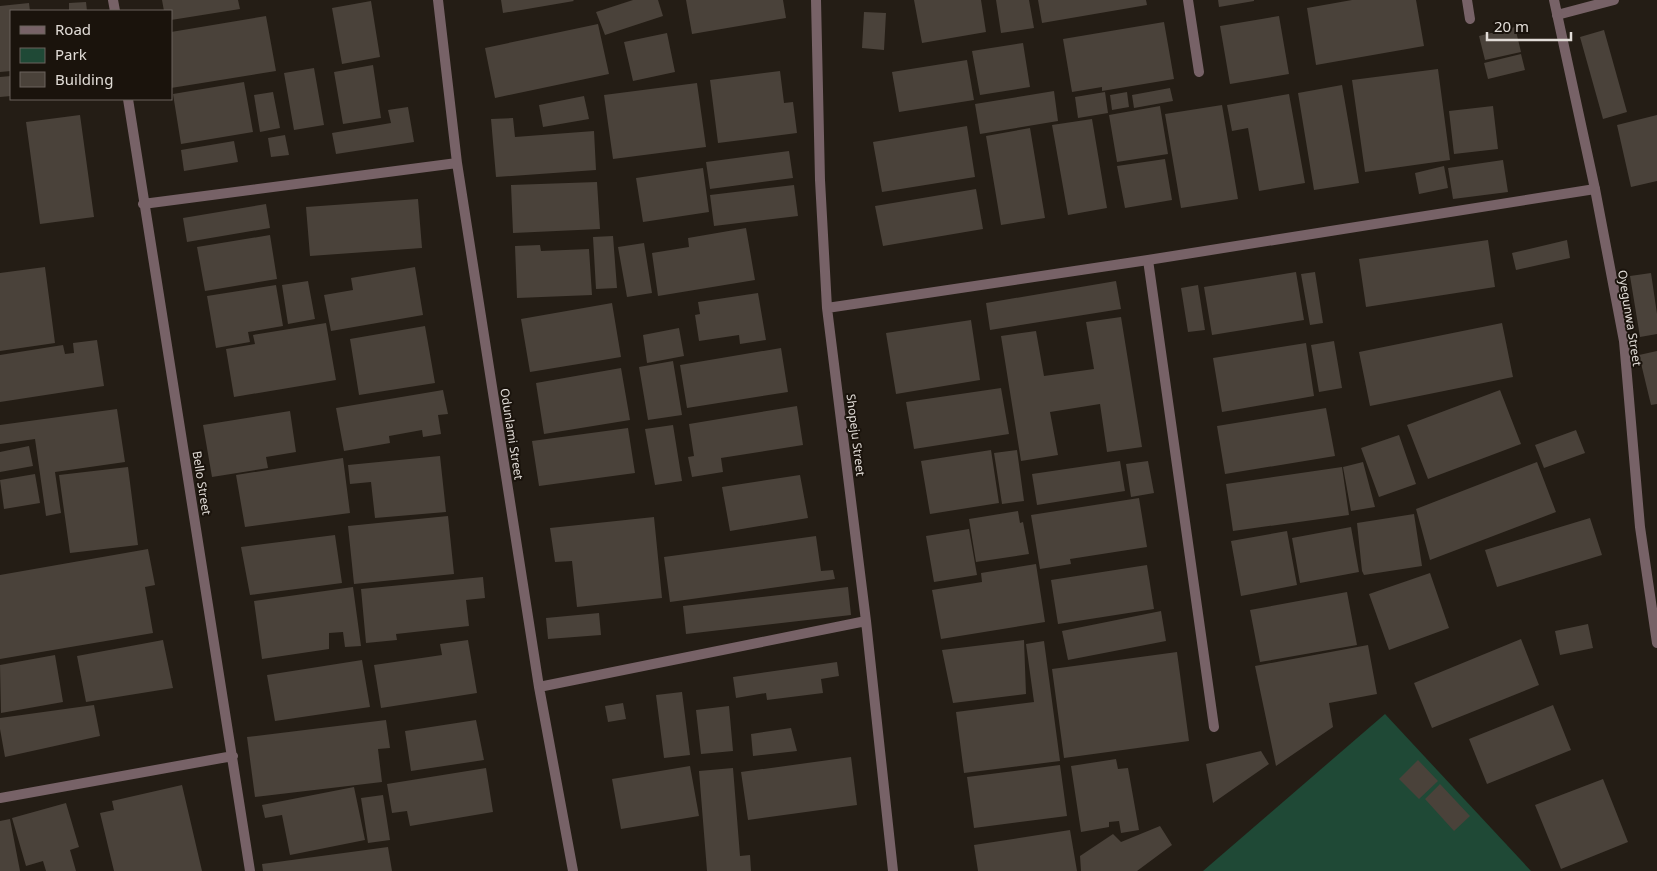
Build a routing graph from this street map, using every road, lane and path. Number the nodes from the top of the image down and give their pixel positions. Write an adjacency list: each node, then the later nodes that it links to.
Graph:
1 (438, 0): 11 (street, Odunlami Street)
2 (816, 0): 15 (street, Shopeju Street)
3 (1188, 0): 9 (street)
4 (1466, 0): 8 (street)
5 (1554, 0): 7 (street, Oyegunwa Street)
6 (1614, 0): 7 (street)
7 (1557, 15): 12 (street, Oyegunwa Street)
8 (1470, 19)
9 (1199, 72)
10 (128, 100): 13 (street, Bello Street)
11 (457, 163): 13 (street); 18 (street, Odunlami Street)
12 (1595, 189): 14 (street); 17 (street, Oyegunwa Street)
13 (143, 204): 20 (street, Bello Street)
14 (1148, 260): 15 (street); 19 (street)
15 (827, 308): 16 (street, Shopeju Street)
16 (866, 621): 18 (street); 24 (street, Shopeju Street)
17 (1657, 643)
18 (539, 687): 23 (street, Odunlami Street)
19 (1214, 727)
20 (233, 756): 21 (street); 22 (street, Bello Street)
21 (0, 798)
22 (250, 871)
23 (573, 871)
24 (893, 871)

